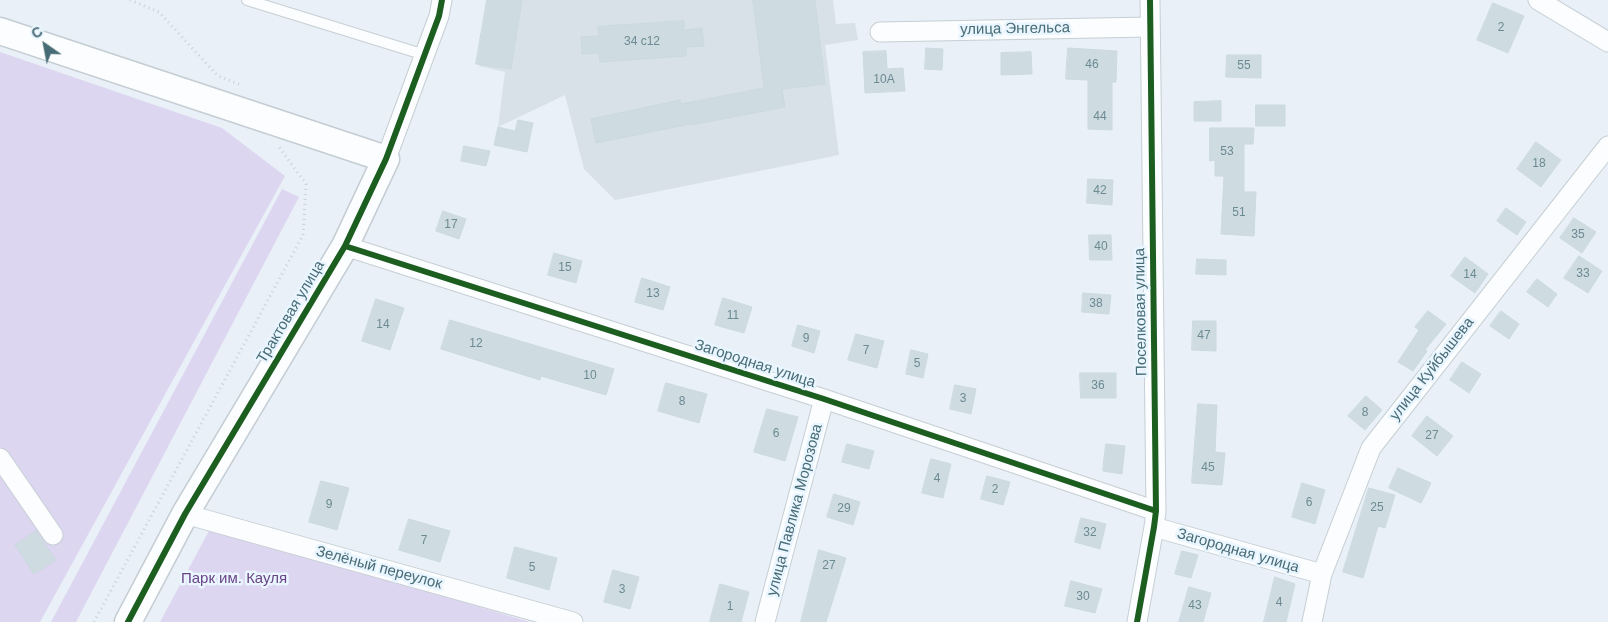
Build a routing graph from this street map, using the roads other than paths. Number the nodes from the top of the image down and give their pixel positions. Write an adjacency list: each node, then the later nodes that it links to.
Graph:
1 (247, 0): 9 (lane)
2 (442, 0): 9 (street, Трактовая улица)
3 (1150, 0): 5 (street, Поселковая улица)
4 (1538, 0): 8 (street)
5 (1150, 27): 7 (street, улица Энгельса); 16 (street, Поселковая улица)
6 (0, 31): 11 (street)
7 (880, 32)
8 (1608, 42)
9 (425, 55): 11 (street, Трактовая улица)
10 (1608, 146): 18 (street, улица Куйбышева)
11 (386, 159): 12 (street, Трактовая улица)
12 (345, 246): 13 (street, Загородная улица); 15 (street, Трактовая улица)
13 (824, 399): 16 (street, Загородная улица); 21 (street, улица Павлика Морозова)
14 (0, 458): 17 (street)
15 (186, 514): 19 (street, Трактовая улица); 20 (street, Зелёный переулок)
16 (1155, 519): 18 (street, Загородная улица); 22 (street, Поселковая улица)
17 (53, 535)
18 (1322, 574): 23 (street, улица Куйбышева)
19 (128, 622)
20 (574, 622)
21 (765, 622)
22 (1137, 622)
23 (1312, 622)

